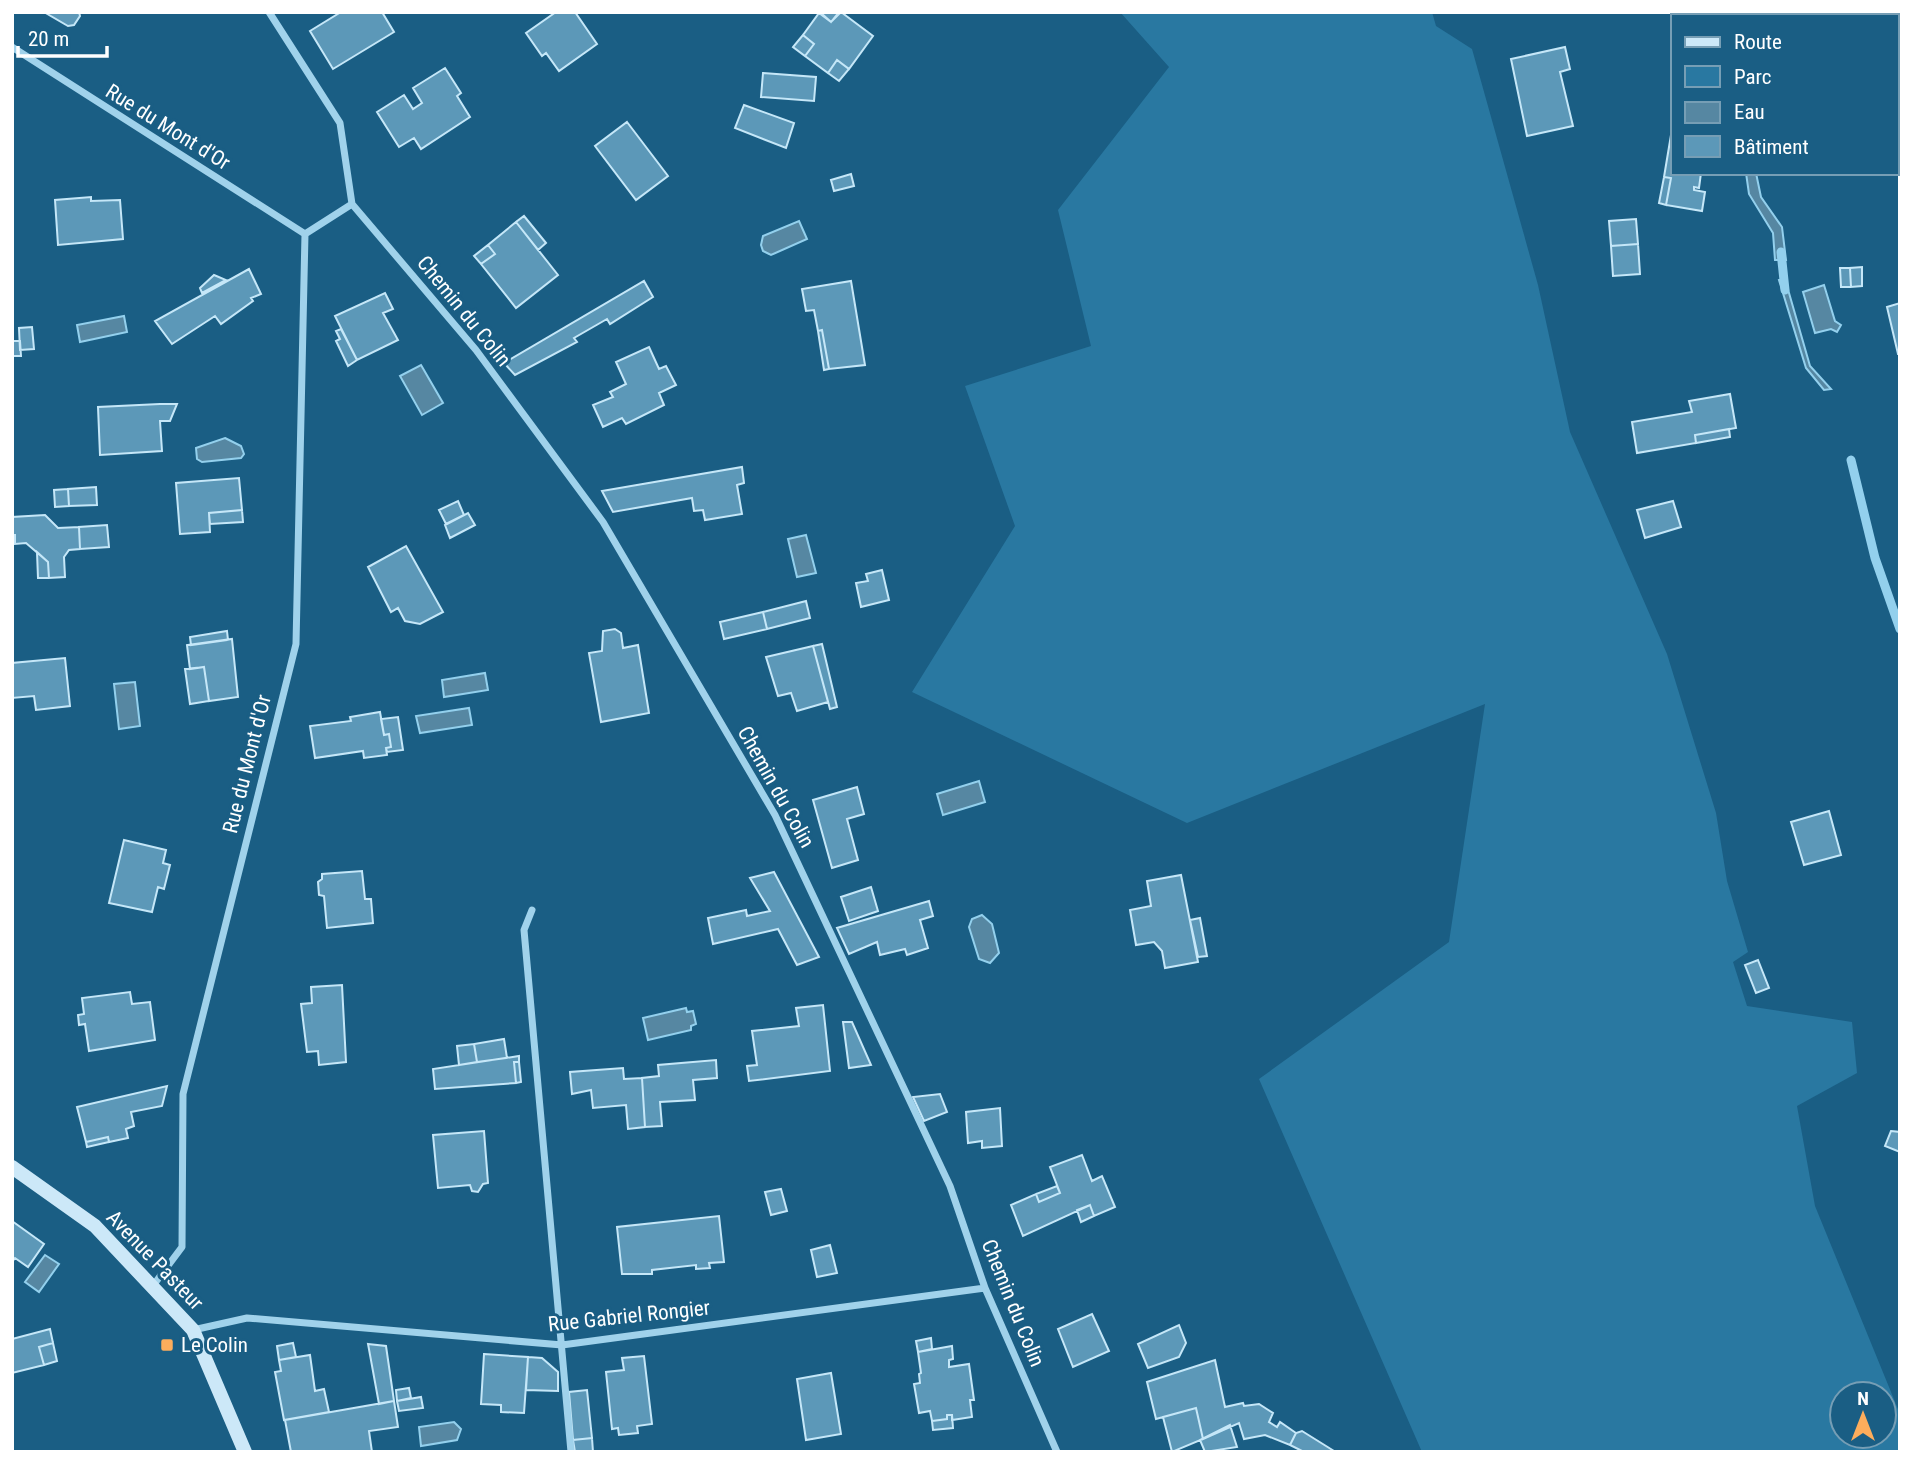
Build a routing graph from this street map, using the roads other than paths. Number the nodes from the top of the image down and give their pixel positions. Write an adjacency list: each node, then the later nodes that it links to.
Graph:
1 (269, 12): 3 (street)
2 (12, 47): 4 (street, Rue du Mont d'Or)
3 (352, 204): 4 (street); 8 (street, Chemin du Colin)
4 (306, 234): 7 (street, Rue du Mont d'Or)
5 (532, 910): 10 (street)
6 (12, 1167): 7 (main road, Avenue Pasteur)
7 (152, 1287): 9 (main road, Avenue Pasteur)
8 (985, 1288): 10 (street, Rue Gabriel Rongier); 13 (street, Chemin du Colin)
9 (193, 1329): 10 (street, Rue Gabriel Rongier); 11 (main road, Avenue Pasteur)
10 (562, 1345): 12 (street)
11 (245, 1452)
12 (571, 1452)
13 (1057, 1452)

